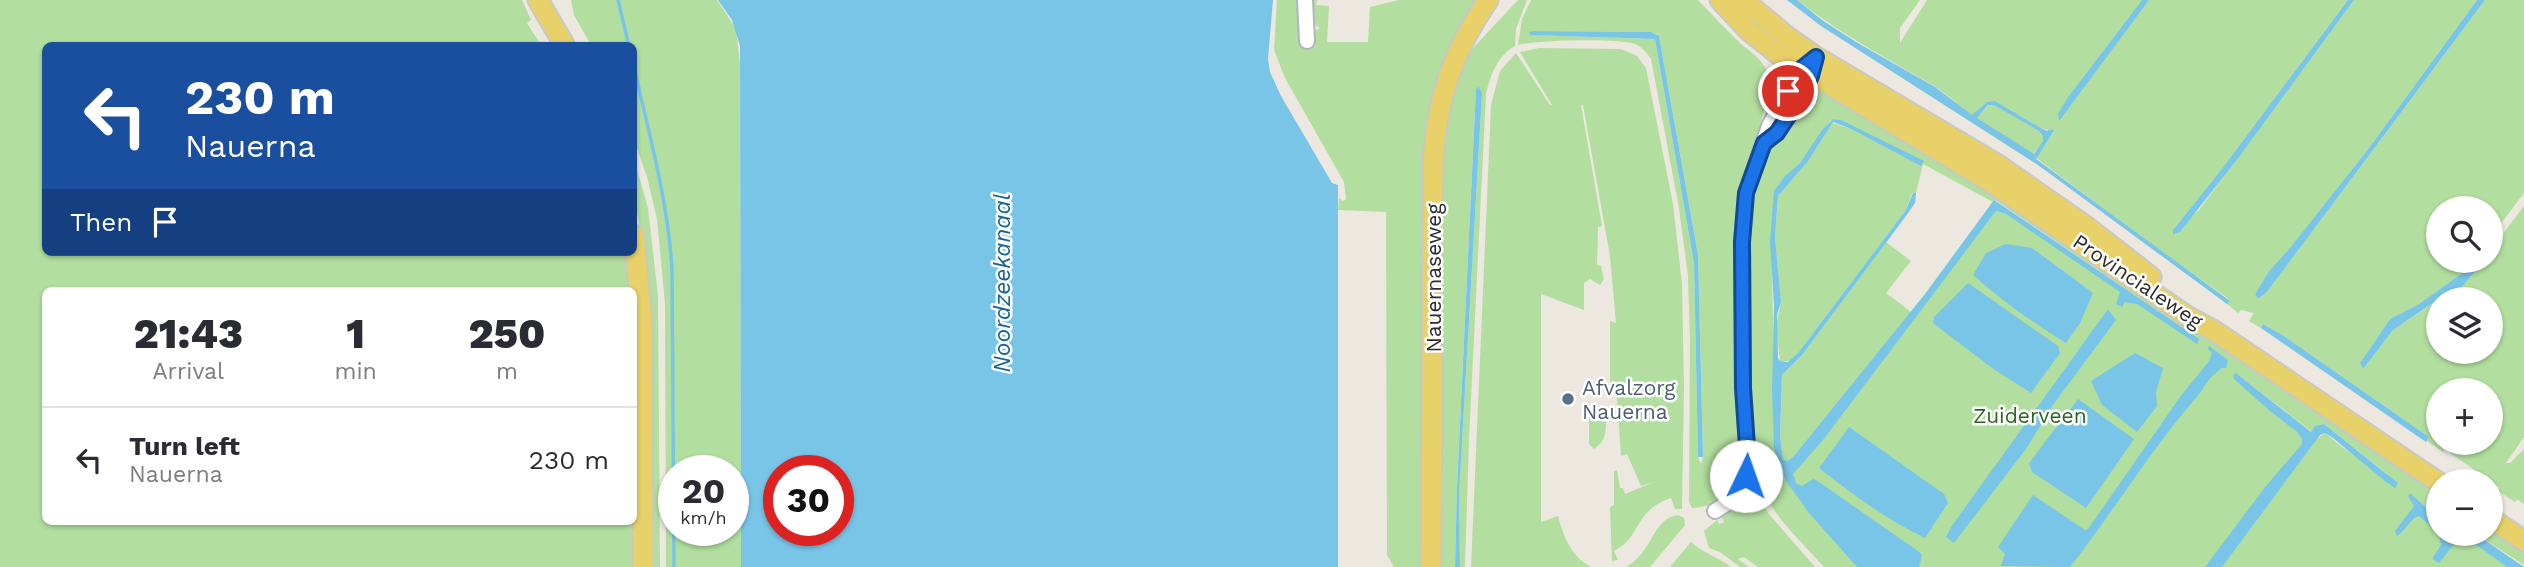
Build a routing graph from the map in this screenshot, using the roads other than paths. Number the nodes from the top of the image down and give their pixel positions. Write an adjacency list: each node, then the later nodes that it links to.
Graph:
1 (538, 0): 7 (main road)
2 (1305, 0): 6 (street)
3 (1488, 0): 16 (main road, Nauernaseweg)
4 (1720, 0): 8 (main road, Provincialeweg)
5 (1744, 0): 8 (main road, Provincialeweg)
6 (1307, 41)
7 (563, 42)
8 (1810, 67): 11 (main road, Provincialeweg); 12 (street)
9 (636, 256): 10 (main road)
10 (638, 345): 15 (main road)
11 (2426, 474)
12 (1715, 512)
13 (2503, 527): 14 (main road)
14 (2524, 541)
15 (643, 567)
16 (1431, 567)

